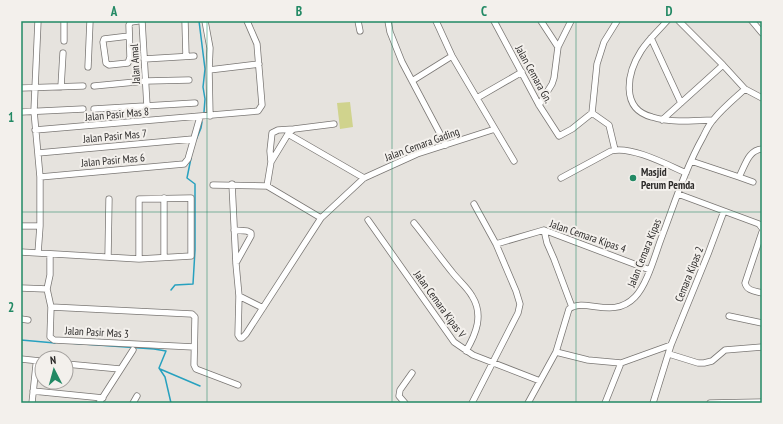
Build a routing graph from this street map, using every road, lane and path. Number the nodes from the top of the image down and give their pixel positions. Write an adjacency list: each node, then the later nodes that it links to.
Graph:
1 (38, 21): 42 (street)
2 (64, 21): 23 (street)
3 (90, 21): 32 (street)
4 (138, 21): 21 (street)
5 (142, 21): 29 (street, Jalan Amal)
6 (185, 21): 26 (street)
7 (205, 21): 33 (street)
8 (246, 21): 30 (street)
9 (358, 21): 19 (street)
10 (388, 21): 36 (street)
11 (436, 21): 28 (street)
12 (494, 21): 34 (street, Jalan Cemara Gn.)
13 (541, 21): 24 (street)
14 (571, 21): 24 (street)
15 (616, 21): 54 (street)
16 (667, 21): 22 (street)
17 (679, 21): 31 (street)
18 (752, 21): 20 (street)
19 (360, 31)
20 (762, 33)
21 (129, 36): 21 (street)
22 (651, 38): 46 (street); 57 (street)
23 (64, 40)
24 (558, 47): 48 (street)
25 (63, 53): 40 (street)
26 (186, 56): 27 (street); 29 (street)
27 (194, 56)
28 (452, 56): 36 (street); 44 (street)
29 (144, 59): 37 (street, Jalan Amal)
30 (260, 64): 33 (street); 55 (street, Jalan Pasir Mas 8)
31 (723, 65): 43 (street); 46 (street)
32 (88, 67)
33 (209, 70): 55 (street)
34 (522, 72): 44 (street); 48 (street, Jalan Cemara Gn.)
35 (189, 80): 37 (street)
36 (412, 80): 65 (street)
37 (146, 81): 39 (street); 49 (street, Jalan Amal)
38 (83, 86): 40 (street)
39 (94, 86)
40 (61, 87): 42 (street)
41 (21, 88): 42 (street)
42 (35, 88): 52 (street)
43 (745, 89): 45 (street); 58 (street, Jalan Cemara Kipas)
44 (477, 98): 61 (street)
45 (762, 98)
46 (681, 102): 57 (street)
47 (195, 103): 49 (street)
48 (539, 105): 54 (street, Jalan Cemara Gn.)
49 (147, 106): 51 (street)
50 (83, 109): 52 (street)
51 (94, 109)
52 (34, 111): 53 (street); 62 (street)
53 (21, 112)
54 (592, 113): 67 (street)
55 (210, 116): 56 (street, Jalan Pasir Mas 8)
56 (200, 117): 62 (street, Jalan Pasir Mas 8); 64 (street)
57 (662, 120): 58 (street)
58 (713, 120): 70 (street, Jalan Cemara Kipas)
59 (334, 124): 60 (street)
60 (294, 129): 63 (street); 71 (street)
61 (495, 129): 65 (street, Jalan Cemara Gading); 69 (street)
62 (36, 130): 68 (street)
63 (288, 134): 71 (street); 75 (street)
64 (193, 139): 68 (street, Jalan Pasir Mas 7); 73 (street, Jalan Pasir Mas 6)
65 (446, 145): 75 (street, Jalan Cemara Gading)
66 (762, 149): 74 (street)
67 (615, 150): 72 (street); 76 (street)
68 (38, 153): 73 (street)
69 (514, 161)
70 (691, 161): 72 (street, Jalan Cemara Kipas); 74 (street)
71 (271, 162): 80 (street)
72 (686, 173): 81 (street, Jalan Cemara Kipas)
73 (40, 177): 90 (street)
74 (739, 177): 77 (street)
75 (364, 178): 86 (street, Jalan Cemara Gading)
76 (561, 178)
77 (753, 182)
78 (232, 184): 79 (street); 80 (street); 92 (street)
79 (213, 185)
80 (267, 186): 86 (street)
81 (678, 194): 85 (street); 103 (street, Jalan Cemara Kipas)
82 (109, 198): 99 (street)
83 (164, 198): 100 (street); 100 (street); 101 (street)
84 (474, 204): 95 (street)
85 (724, 211): 91 (street); 115 (street, Cemara Kipas 2)
86 (321, 218): 110 (street, Jalan Cemara Gading)
87 (368, 220): 119 (street, Jalan Cemara Kipas V)
88 (414, 223): 119 (street)
89 (21, 226): 90 (street)
90 (40, 226): 97 (street)
91 (762, 228)
92 (234, 230): 102 (street); 102 (street)
93 (544, 230): 95 (street, Jalan Cemara Kipas 4); 103 (street, Jalan Cemara Kipas 4); 109 (street)
94 (762, 232): 106 (street)
95 (496, 244): 124 (street)
96 (21, 252): 97 (street)
97 (38, 253): 98 (street)
98 (50, 254): 99 (street); 105 (street)
99 (108, 257): 101 (street)
100 (164, 257): 101 (street)
101 (139, 259)
102 (236, 264): 107 (street)
103 (650, 270): 109 (street, Jalan Cemara Kipas)
104 (21, 288): 105 (street)
105 (47, 289): 108 (street, Jalan Pasir Mas 3)
106 (762, 293)
107 (239, 296): 110 (street); 110 (street, Jalan Cemara Gading)
108 (51, 307): 116 (street, Jalan Pasir Mas 3); 116 (street)
109 (572, 307): 120 (street)
110 (263, 308)
111 (730, 316): 114 (street)
112 (21, 319): 113 (street)
113 (28, 320)
114 (762, 323)
115 (671, 345): 121 (street, Cemara Kipas 2); 125 (street)
116 (194, 347): 131 (street)
117 (762, 347): 121 (street)
118 (133, 350): 127 (street)
119 (466, 351): 124 (street, Jalan Cemara Kipas V)
120 (556, 352): 125 (street); 129 (street)
121 (669, 354): 142 (street, Cemara Kipas 2)
122 (21, 358): 123 (street)
123 (34, 360)
124 (492, 362): 129 (street, Jalan Cemara Kipas V); 139 (street)
125 (621, 363): 141 (street)
126 (74, 365): 127 (street)
127 (120, 369): 134 (street)
128 (412, 373): 138 (street)
129 (540, 381): 140 (street)
130 (34, 382): 132 (street)
131 (238, 385)
132 (33, 391): 134 (street); 136 (street)
133 (137, 396): 137 (street)
134 (101, 400)
135 (762, 402): 143 (street)
136 (32, 403)
137 (133, 403)
138 (405, 403)
139 (472, 403)
140 (528, 403)
141 (605, 403)
142 (653, 403)
143 (710, 403)

